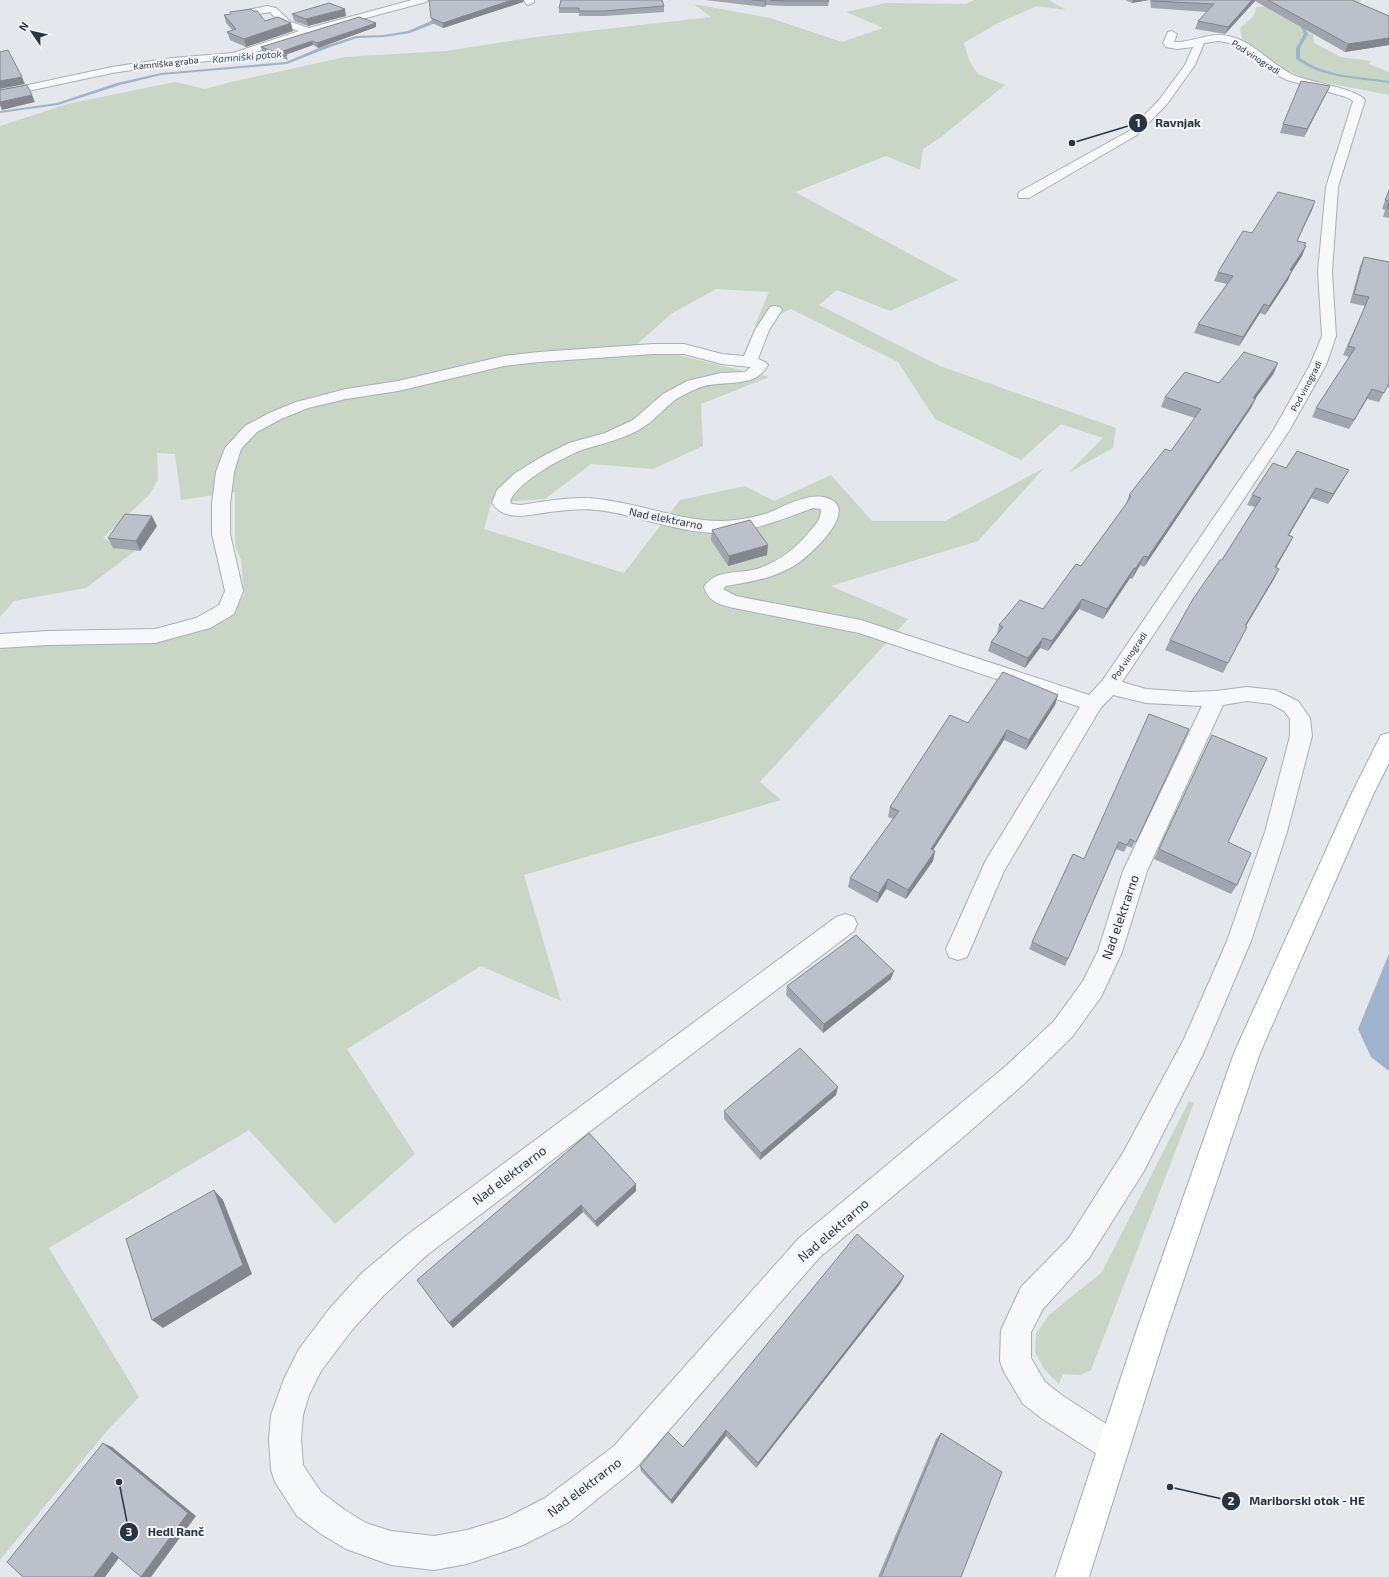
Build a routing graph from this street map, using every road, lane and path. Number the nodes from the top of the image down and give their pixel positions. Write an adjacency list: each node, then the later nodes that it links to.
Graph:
1 (423, 0): 3 (street, Kamniška graba)
2 (247, 13): 3 (street)
3 (309, 32): 6 (street, Kamniška graba)
4 (1172, 34): 5 (street)
5 (1199, 41): 7 (street); 11 (street, Pod vinogradi)
6 (0, 94)
7 (1024, 195)
8 (775, 310): 9 (street)
9 (750, 361): 10 (street); 11 (street, Nad elektrarno)
10 (0, 641)
11 (1101, 695): 12 (street, Nad elektrarno); 15 (street, Pod vinogradi)
12 (1216, 698): 14 (street, Nad elektrarno); 16 (street, Nad elektrarno)
13 (1389, 741): 16 (main road)
14 (845, 924)
15 (958, 949)
16 (1114, 1447): 17 (main road)
17 (1072, 1577)

